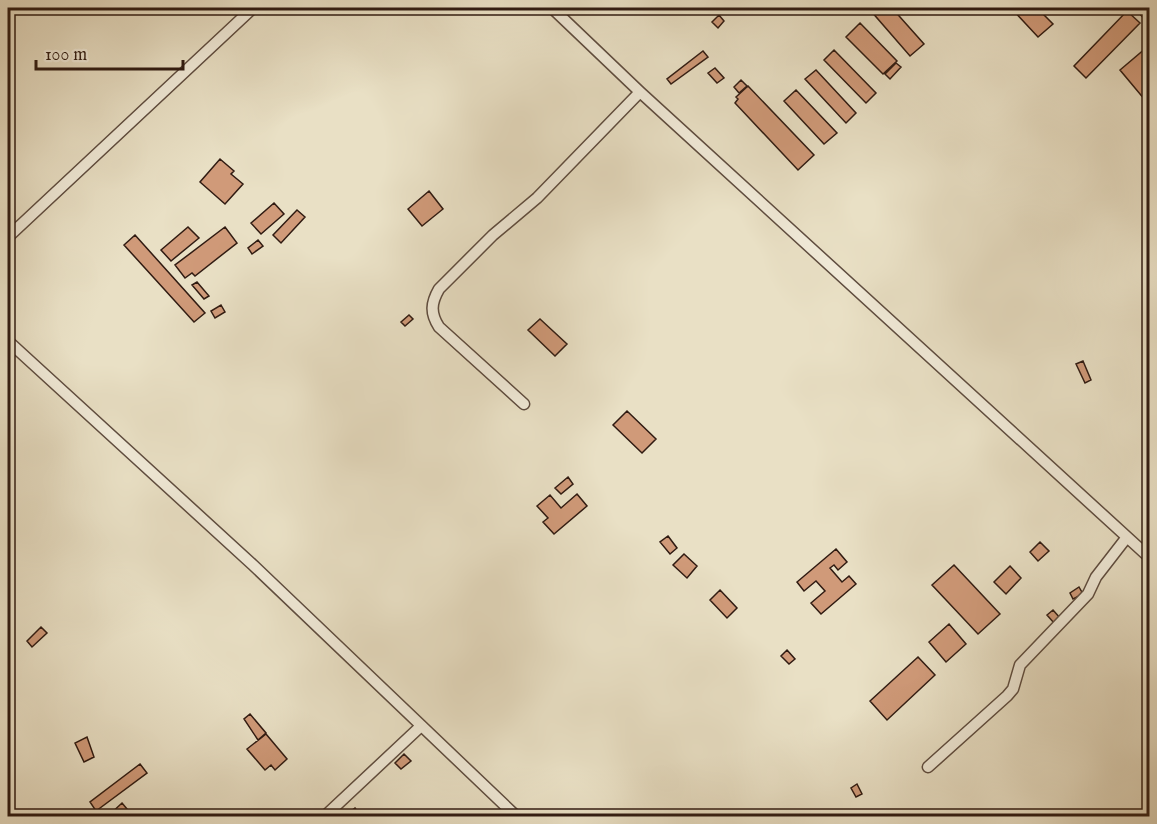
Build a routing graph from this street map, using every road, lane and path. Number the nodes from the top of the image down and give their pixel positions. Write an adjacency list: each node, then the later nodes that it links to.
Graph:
1 (254, 8): 4 (street)
2 (552, 8): 3 (street)
3 (640, 92): 6 (street); 7 (street)
4 (8, 237)
5 (8, 340): 9 (street)
6 (524, 404)
7 (1127, 537): 8 (street); 10 (street)
8 (1149, 558)
9 (420, 727): 11 (street); 12 (street)
10 (928, 767)
11 (325, 816)
12 (516, 816)

